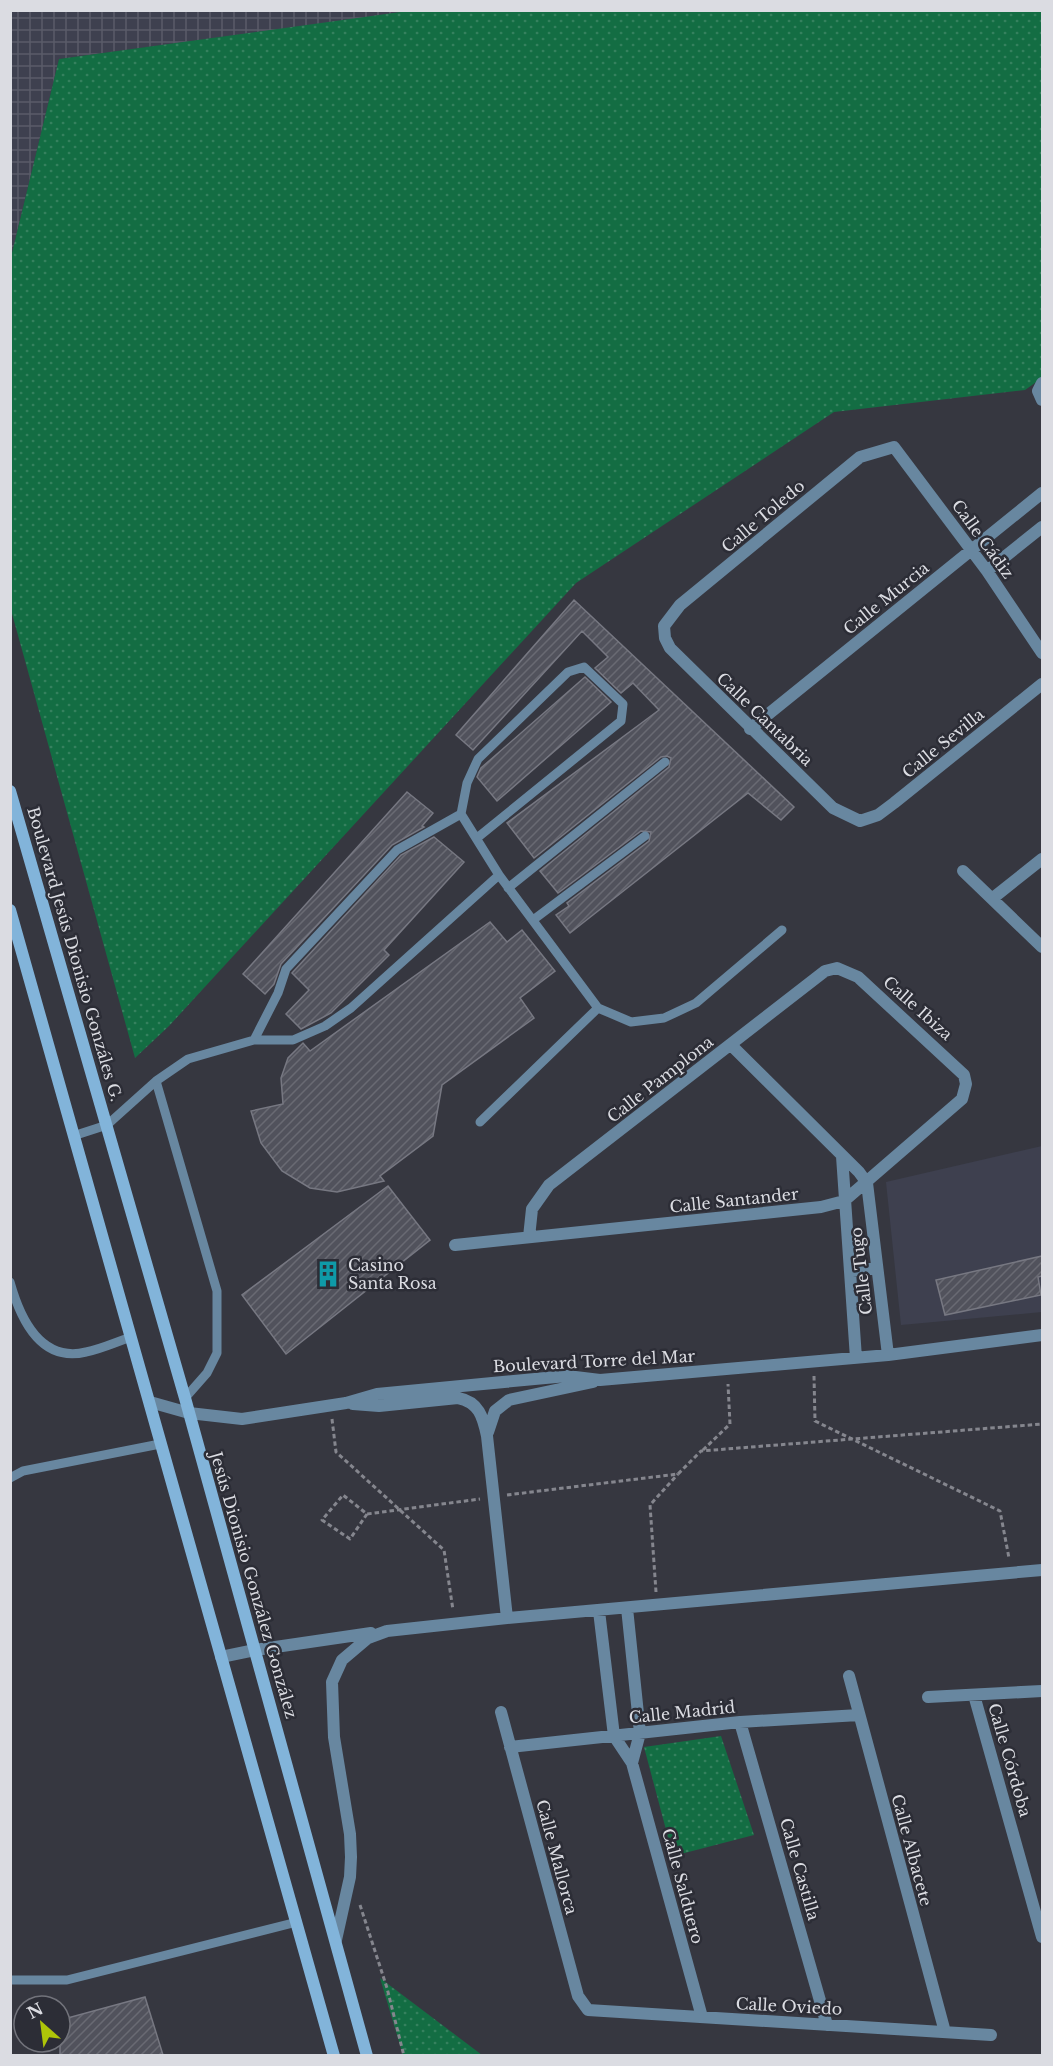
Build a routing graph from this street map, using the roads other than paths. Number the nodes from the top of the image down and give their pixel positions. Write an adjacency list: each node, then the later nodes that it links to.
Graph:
1 (1042, 383): 2 (street)
2 (1042, 400)
3 (894, 447): 6 (street, Calle Cádiz); 8 (street, Calle Toledo)
4 (1042, 493): 6 (street, Calle Murcia)
5 (1042, 527): 7 (street)
6 (971, 550): 7 (street, Calle Cádiz); 11 (street, Calle Murcia)
7 (987, 571): 9 (street, Calle Cádiz)
8 (664, 626): 11 (street, Calle Cantabria)
9 (1042, 653)
10 (1042, 684): 15 (street, Calle Sevilla)
11 (750, 729): 15 (street, Calle Cantabria)
12 (665, 762): 21 (lane)
13 (10, 791): 34 (main road, Boulevard Jesús Dionisio Gonzáles G.)
14 (461, 814): 17 (lane); 17 (lane); 29 (lane)
15 (860, 821)
16 (645, 836): 24 (lane)
17 (477, 838): 20 (lane)
18 (1042, 859): 22 (street)
19 (963, 871): 22 (street)
20 (499, 875): 21 (lane); 29 (lane)
21 (508, 888): 24 (lane)
22 (993, 898): 26 (street)
23 (10, 910): 35 (main road)
24 (533, 920): 28 (lane)
25 (782, 930): 28 (lane)
26 (1042, 947)
27 (837, 968): 30 (street, Calle Pamplona); 32 (street, Calle Ibiza)
28 (598, 1008): 33 (lane)
29 (254, 1040): 31 (lane)
30 (731, 1045): 36 (street); 39 (street, Calle Pamplona)
31 (156, 1081): 34 (lane); 49 (lane)
32 (966, 1084): 37 (street, Calle Santander)
33 (480, 1122)
34 (107, 1125): 35 (lane); 49 (main road, Jesús Dionisio González González)
35 (73, 1136): 45 (main road)
36 (842, 1156): 37 (street); 38 (street, Calle Tugo)
37 (867, 1184): 38 (street, Calle Santander); 41 (street, Calle Tugo)
38 (844, 1201): 39 (street, Calle Santander); 42 (street, Calle Tugo)
39 (530, 1237): 40 (street, Calle Santander)
40 (455, 1245)
41 (877, 1268): 42 (street); 46 (street, Calle Tugo)
42 (850, 1272): 47 (street, Calle Tugo)
43 (10, 1282): 45 (lane)
44 (1042, 1335): 46 (street, Boulevard Torre del Mar)
45 (131, 1337): 50 (main road)
46 (888, 1355): 47 (street, Boulevard Torre del Mar)
47 (856, 1358): 48 (street, Boulevard Torre del Mar)
48 (600, 1380): 51 (street, Boulevard Torre del Mar); 53 (street)
49 (185, 1398): 52 (main road, Jesús Dionisio González González)
50 (150, 1402): 52 (street, Boulevard Torre del Mar); 54 (main road)
51 (346, 1403): 52 (street, Boulevard Torre del Mar); 53 (street)
52 (189, 1413): 61 (main road, Jesús Dionisio González González)
53 (487, 1436): 59 (street)
54 (160, 1444): 55 (lane); 62 (main road)
55 (10, 1478)
56 (1042, 1570): 57 (street)
57 (627, 1608): 58 (street); 70 (street)
58 (599, 1611): 59 (street); 71 (street, Calle Salduero)
59 (507, 1618): 60 (street)
60 (387, 1631): 61 (street); 76 (street)
61 (255, 1650): 62 (street); 76 (main road, Jesús Dionisio González González)
62 (221, 1658): 74 (main road)
63 (849, 1676): 68 (street, Calle Albacete)
64 (1042, 1691): 65 (street)
65 (974, 1695): 66 (street); 75 (street, Calle Córdoba)
66 (927, 1697)
67 (501, 1712): 72 (street, Calle Mallorca)
68 (859, 1715): 69 (street, Calle Madrid); 81 (street, Calle Albacete)
69 (741, 1722): 70 (street, Calle Madrid); 80 (street, Calle Castilla)
70 (640, 1733): 71 (street, Calle Madrid); 73 (street)
71 (614, 1736): 72 (street, Calle Madrid); 73 (street, Calle Salduero)
72 (510, 1747): 78 (street, Calle Mallorca)
73 (632, 1763): 79 (street, Calle Salduero)
74 (297, 1922): 77 (lane); 83 (main road)
75 (1042, 1937)
76 (336, 1940): 84 (main road, Jesús Dionisio González González)
77 (10, 1980)
78 (585, 2008): 79 (street, Calle Oviedo)
79 (702, 2017): 80 (street, Calle Oviedo)
80 (827, 2025): 81 (street, Calle Oviedo)
81 (945, 2032): 82 (street, Calle Oviedo)
82 (991, 2035)
83 (334, 2055)
84 (367, 2055)

